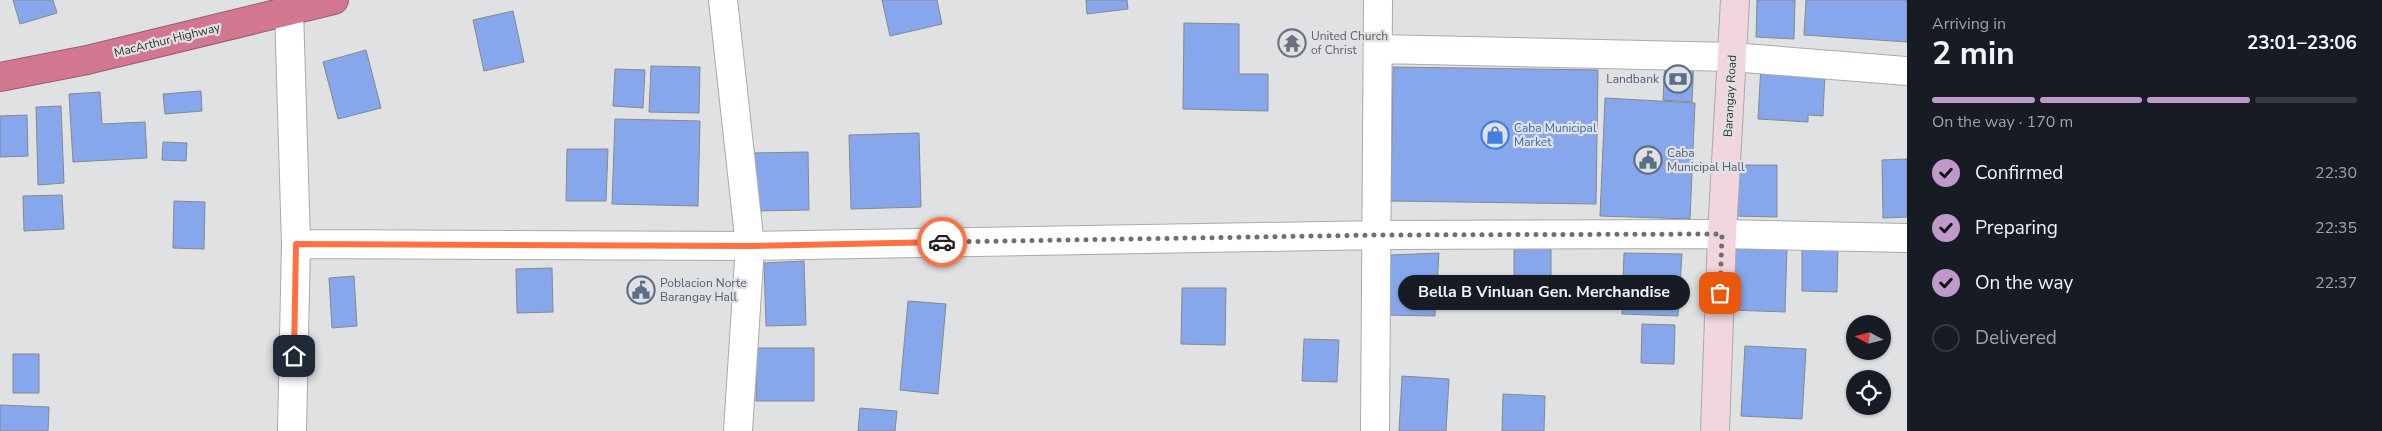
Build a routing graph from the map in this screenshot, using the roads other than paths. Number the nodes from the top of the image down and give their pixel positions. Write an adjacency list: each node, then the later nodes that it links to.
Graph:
1 (334, 0): 5 (highway, MacArthur Highway)
2 (723, 0): 14 (street)
3 (1378, 0): 6 (street)
4 (1735, 0): 7 (street, Barangay Road)
5 (289, 10): 9 (highway, MacArthur Highway); 13 (street)
6 (1378, 49): 7 (street); 11 (street)
7 (1732, 57): 8 (street); 10 (street, Barangay Road)
8 (1907, 71)
9 (0, 77)
10 (1722, 234): 11 (street); 12 (street); 18 (street, Barangay Road)
11 (1378, 235): 14 (street); 17 (street)
12 (1907, 238)
13 (296, 244): 14 (street); 15 (street)
14 (750, 246): 16 (street)
15 (292, 431)
16 (738, 431)
17 (1375, 431)
18 (1715, 431)

